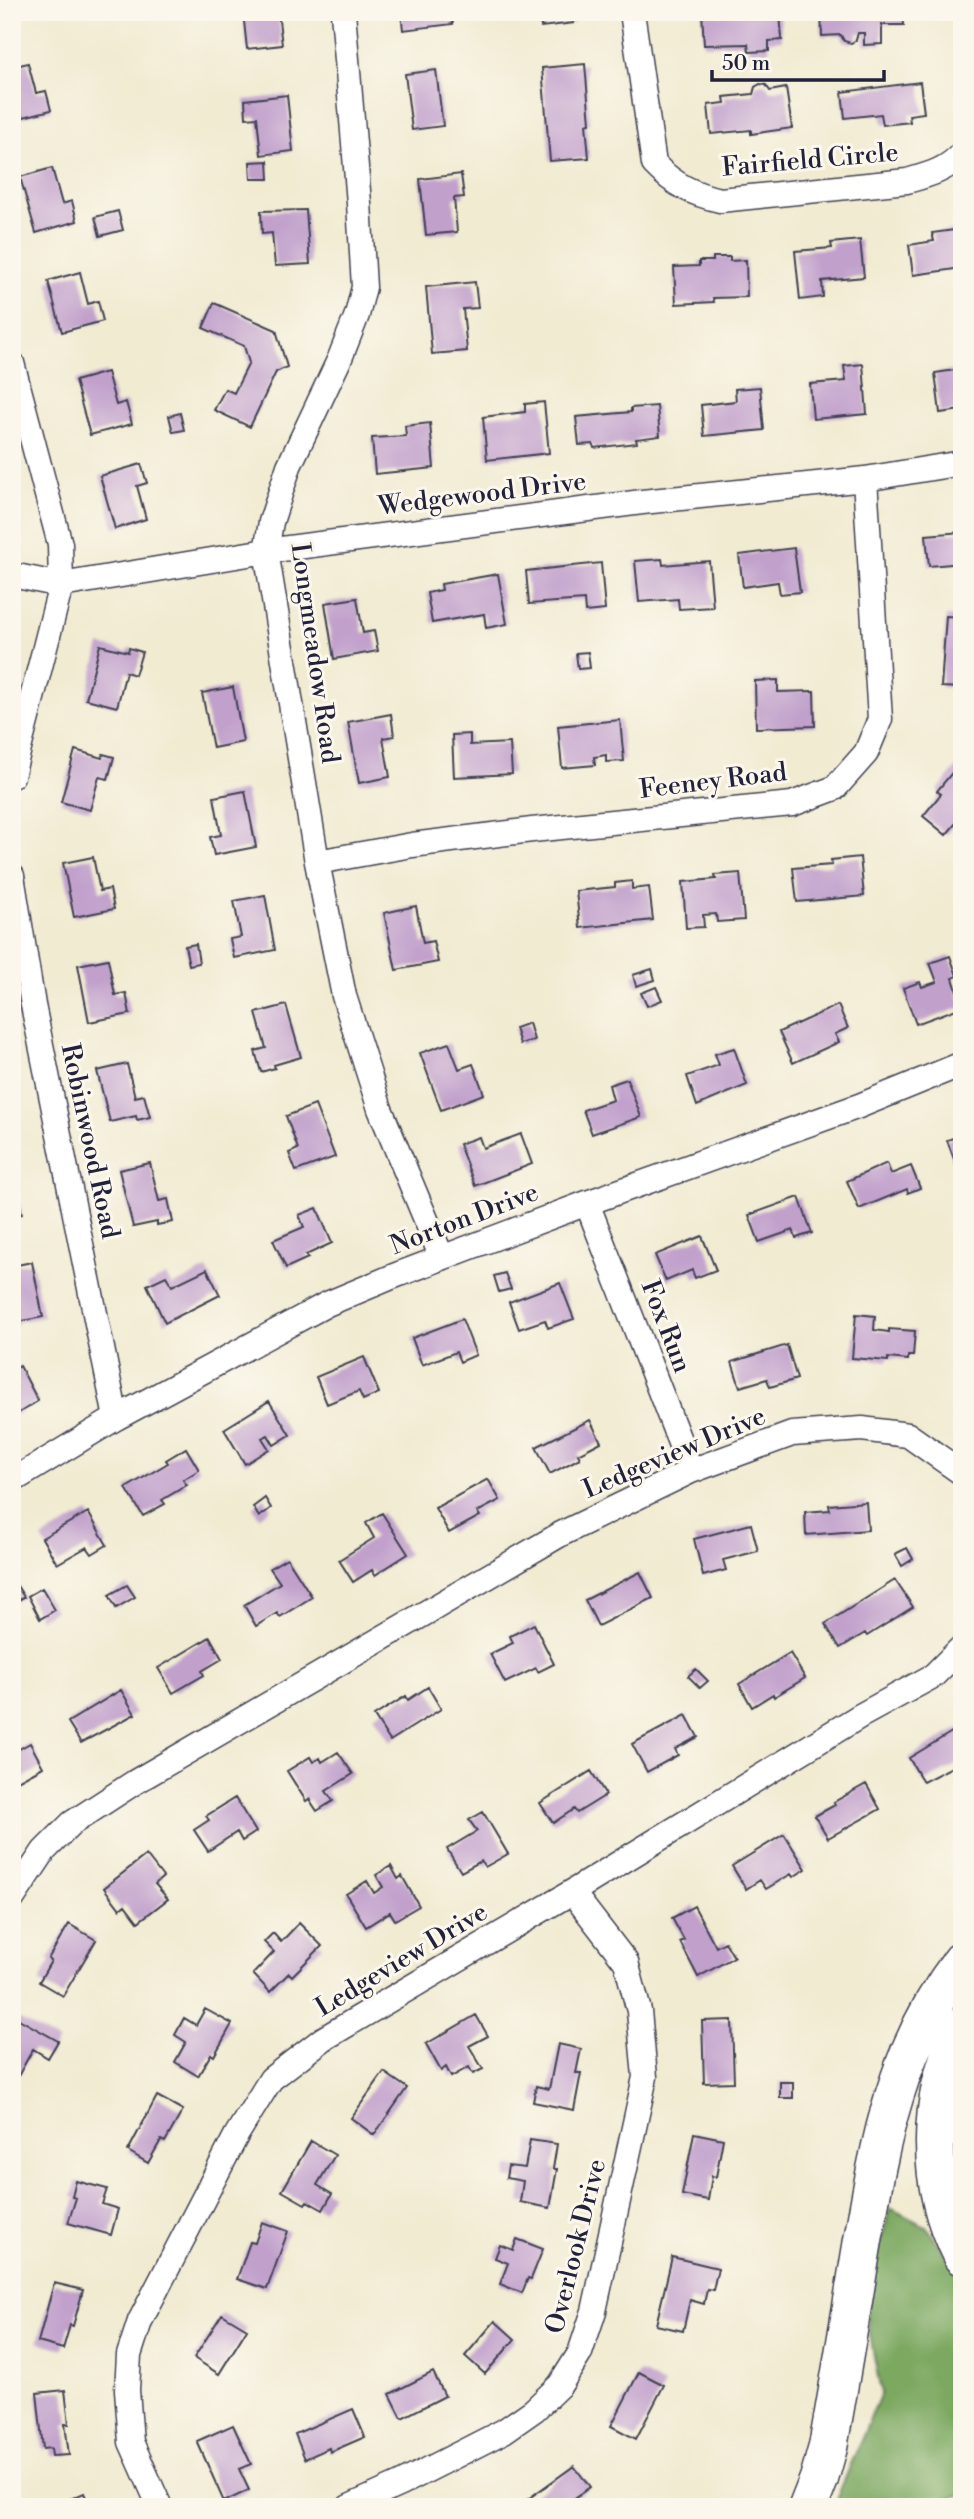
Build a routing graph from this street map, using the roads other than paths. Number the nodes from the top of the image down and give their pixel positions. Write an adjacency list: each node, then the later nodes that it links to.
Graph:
1 (343, 12): 7 (street, Longmeadow Road)
2 (632, 12): 3 (street, Fairfield Circle)
3 (962, 153)
4 (12, 363): 9 (street)
5 (962, 463): 6 (street, Wedgewood Drive)
6 (865, 479): 7 (street, Wedgewood Drive); 11 (street, Feeney Road)
7 (266, 551): 9 (street, Wedgewood Drive); 11 (street, Longmeadow Road)
8 (12, 575): 9 (street, Wedgewood Drive)
9 (61, 585): 10 (street)
10 (12, 776)
11 (317, 862): 15 (street, Longmeadow Road)
12 (12, 876): 16 (street, Robinwood Road)
13 (962, 1064): 14 (street, Norton Drive)
14 (587, 1203): 15 (street, Norton Drive); 17 (street, Fox Run)
15 (442, 1258): 16 (street, Norton Drive)
16 (116, 1418): 19 (street, Norton Drive)
17 (691, 1471): 18 (street, Ledgeview Drive); 22 (street, Ledgeview Drive)
18 (962, 1473)
19 (12, 1481)
20 (962, 1647): 21 (street, Ledgeview Drive)
21 (572, 1892): 26 (street, Ledgeview Drive); 27 (street, Overlook Drive)
22 (12, 1899)
23 (962, 1961): 28 (highway)
24 (962, 2026): 25 (highway)
25 (962, 2256)
26 (160, 2507)
27 (349, 2507)
28 (808, 2507)

